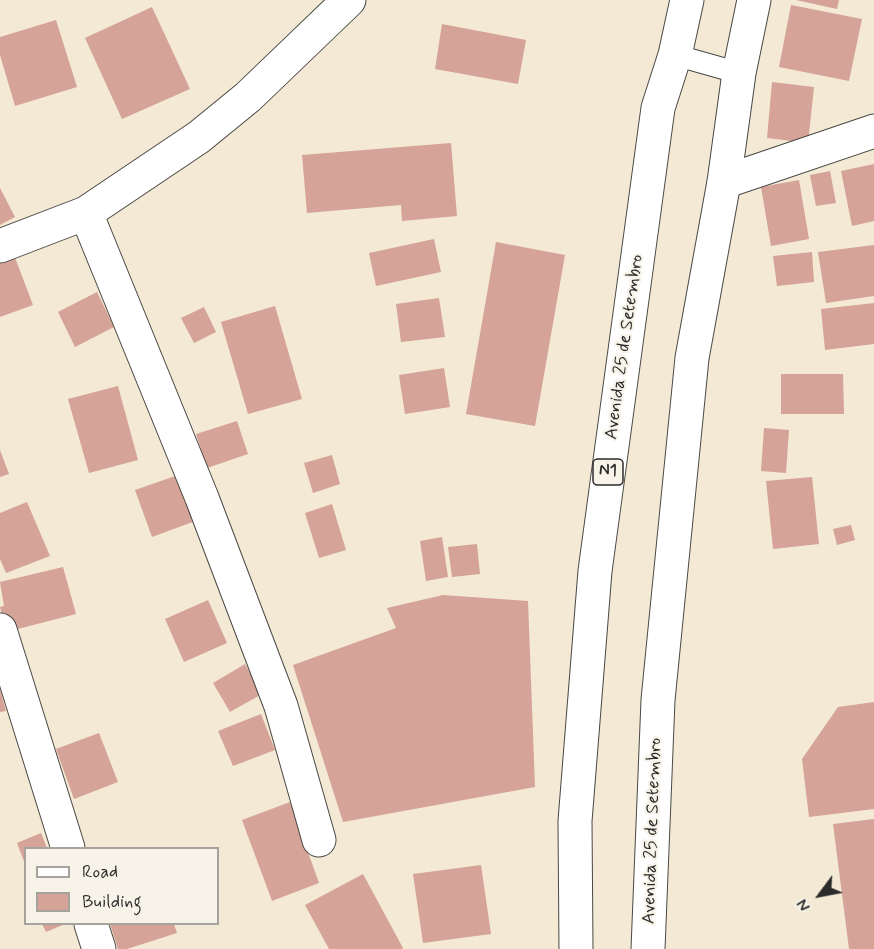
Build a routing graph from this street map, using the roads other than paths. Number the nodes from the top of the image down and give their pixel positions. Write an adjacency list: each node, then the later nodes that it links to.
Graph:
1 (349, 0): 8 (main road)
2 (687, 0): 4 (main road, Avenida 25 de Setembro / N1)
3 (754, 0): 5 (main road, Avenida 25 de Setembro)
4 (675, 55): 5 (lane); 15 (main road, Avenida 25 de Setembro / N1)
5 (739, 73): 7 (main road, Avenida 25 de Setembro)
6 (874, 131): 7 (main road)
7 (724, 182): 16 (main road, Avenida 25 de Setembro)
8 (86, 213): 9 (main road); 11 (main road)
9 (0, 246)
10 (0, 630): 12 (main road)
11 (319, 840)
12 (67, 847)
13 (91, 925): 14 (main road)
14 (99, 949)
15 (576, 949)
16 (648, 949)

